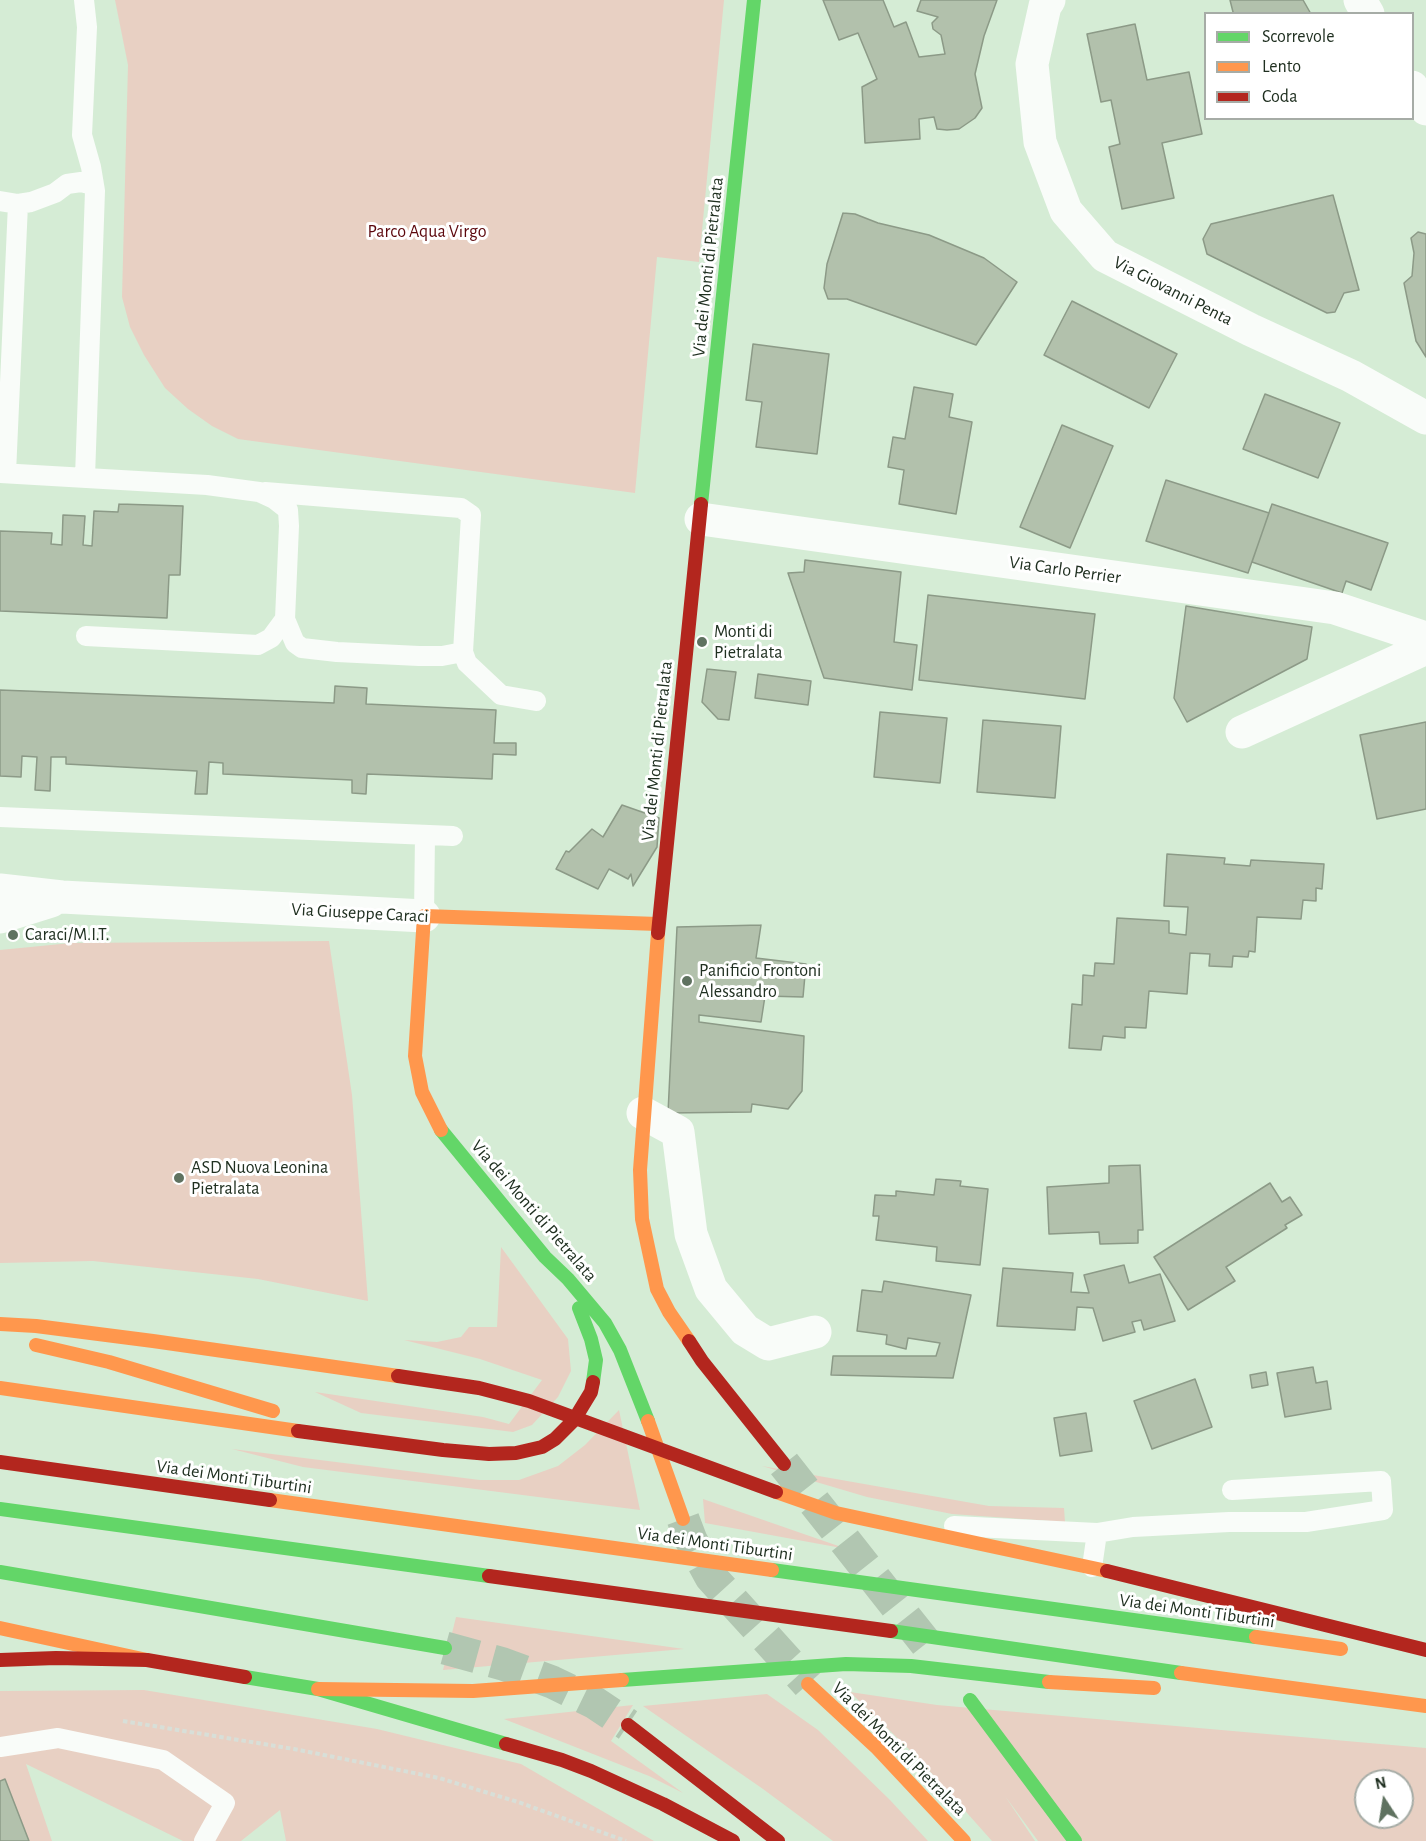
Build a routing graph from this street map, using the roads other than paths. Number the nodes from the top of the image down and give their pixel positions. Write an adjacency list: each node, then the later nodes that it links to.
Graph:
1 (84, 0): 6 (lane)
2 (754, 0): 12 (main road, Via dei Monti di Pietralata)
3 (1049, 0): 8 (street, Via Giovanni Penta)
4 (1414, 89): 5 (street)
5 (1426, 109)
6 (95, 190): 7 (lane); 10 (lane)
7 (9, 202): 9 (lane)
8 (1426, 418)
9 (3, 473): 10 (lane)
10 (85, 477): 11 (lane)
11 (259, 492): 13 (lane); 19 (lane)
12 (701, 519): 15 (street, Via Carlo Perrier); 29 (main road, Via dei Monti di Pietralata)
13 (285, 620): 16 (lane); 17 (lane)
14 (86, 636): 16 (lane)
15 (1426, 638)
16 (258, 645): 17 (lane)
17 (302, 648): 19 (lane)
18 (1426, 648): 21 (street)
19 (463, 652): 20 (lane)
20 (536, 701)
21 (1242, 732)
22 (0, 817): 23 (lane)
23 (425, 835): 24 (lane); 27 (lane)
24 (453, 836)
25 (0, 890): 26 (street, Via Giuseppe Caraci)
26 (62, 897): 27 (street, Via Giuseppe Caraci); 28 (street, Via Giuseppe Caraci)
27 (424, 916): 29 (main road, Via Giuseppe Caraci); 31 (main road, Via dei Monti di Pietralata)
28 (0, 917)
29 (658, 924): 30 (main road, Via dei Monti di Pietralata)
30 (643, 1113): 33 (street); 38 (main road, Via dei Monti di Pietralata)
31 (545, 1257): 36 (main road); 41 (main road, Via dei Monti di Pietralata)
32 (0, 1324): 42 (main road)
33 (815, 1332)
34 (11, 1339): 36 (main road)
35 (0, 1388): 36 (main road)
36 (357, 1438)
37 (0, 1462): 49 (main road, Via dei Monti Tiburtini)
38 (784, 1464)
39 (1232, 1490): 43 (lane)
40 (0, 1509): 55 (main road)
41 (683, 1519)
42 (882, 1524): 43 (lane); 44 (main road)
43 (1097, 1533): 44 (lane)
44 (1092, 1567): 48 (main road)
45 (0, 1572): 47 (main road)
46 (0, 1628): 51 (main road)
47 (445, 1648)
48 (1426, 1650)
49 (1356, 1651)
50 (1391, 1656): 53 (main road)
51 (147, 1659): 52 (main road); 56 (main road)
52 (0, 1660)
53 (1426, 1660)
54 (808, 1684): 67 (main road, Via dei Monti di Pietralata)
55 (1284, 1688): 58 (main road); 60 (main road)
56 (318, 1689): 57 (main road); 65 (main road)
57 (1170, 1689)
58 (1204, 1690)
59 (970, 1700): 63 (main road)
60 (1426, 1706)
61 (628, 1725): 66 (main road)
62 (0, 1747): 64 (lane)
63 (1071, 1838)
64 (204, 1841)
65 (733, 1841)
66 (778, 1841)
67 (964, 1841)

